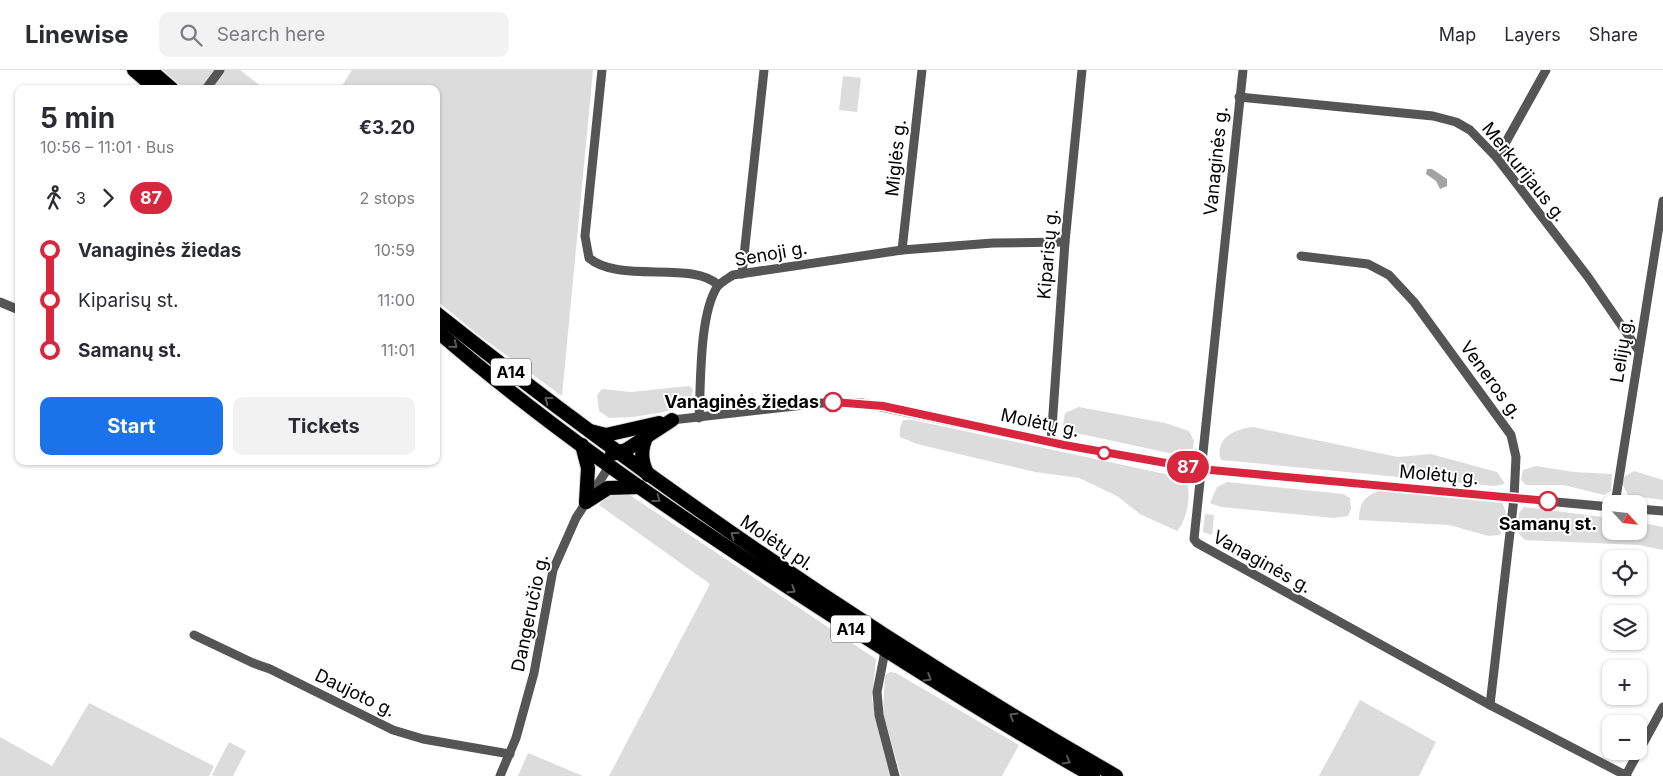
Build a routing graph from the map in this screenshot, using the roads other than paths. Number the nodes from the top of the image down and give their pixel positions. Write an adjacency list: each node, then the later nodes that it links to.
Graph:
1 (134, 70): 10 (highway)
2 (150, 70): 11 (highway)
3 (220, 70): 12 (street)
4 (602, 70): 20 (street, Senoji g.)
5 (764, 70): 19 (street)
6 (922, 70): 17 (street, Miglės g.)
7 (1082, 70): 16 (street, Kiparisų g.)
8 (1242, 70): 13 (street, Vanaginės g.)
9 (1546, 70): 14 (street)
10 (151, 85)
11 (167, 85)
12 (209, 85)
13 (1239, 97): 14 (street, Merkurijaus g.); 34 (street, Vanaginės g.)
14 (1497, 158): 25 (street, Merkurijaus g.)
15 (1663, 201): 25 (street, Lelijų g.)
16 (1065, 242): 17 (street, Senoji g.); 30 (street, Kiparisų g.)
17 (902, 250): 19 (street, Senoji g.)
18 (1300, 256): 38 (street, Veneros g.)
19 (742, 274): 20 (street, Senoji g.)
20 (718, 285): 26 (street)
21 (0, 302): 22 (street)
22 (15, 308)
23 (440, 316): 28 (highway, Molėtų pl. / A14, one-way to 23)
24 (440, 333): 31 (highway, Molėtų pl. / A14, one-way to 31)
25 (1639, 350): 37 (street, Lelijų g.)
26 (699, 418): 27 (street, Molėtų g.); 30 (street, Molėtų g.)
27 (672, 420): 29 (highway)
28 (586, 430): 29 (highway); 32 (highway, Molėtų pl. / A14)
29 (646, 431): 32 (highway); 35 (highway)
30 (1050, 442): 34 (street, Molėtų g.)
31 (587, 449): 32 (highway); 33 (highway, Molėtų pl. / A14); 39 (highway)
32 (617, 453): 33 (highway); 35 (highway, Molėtų pl. / A14)
33 (613, 468): 36 (highway, Molėtų pl. / A14); 39 (street, Dangeručio g.)
34 (1200, 469): 38 (street, Molėtų g.); 45 (street, Vanaginės g.)
35 (648, 475): 51 (highway, Molėtų pl. / A14, one-way to 35)
36 (640, 487): 39 (highway); 44 (highway, Molėtų pl. / A14, one-way to 44)
37 (1616, 495)
38 (1514, 498): 40 (street, Molėtų g.); 45 (street, Veneros g.)
39 (586, 502): 47 (street, Dangeručio g.)
40 (1602, 506)
41 (1648, 510): 42 (street)
42 (1663, 511)
43 (194, 635): 47 (street, Daujoto g.)
44 (885, 651): 49 (street); 50 (highway, Molėtų pl. / A14, one-way to 50)
45 (1490, 705): 52 (street, Vanaginės g.)
46 (1663, 707): 52 (street)
47 (510, 754): 48 (street, Dangeručio g.)
48 (500, 776)
49 (895, 776)
50 (1093, 776)
51 (1116, 776)
52 (1627, 776)

